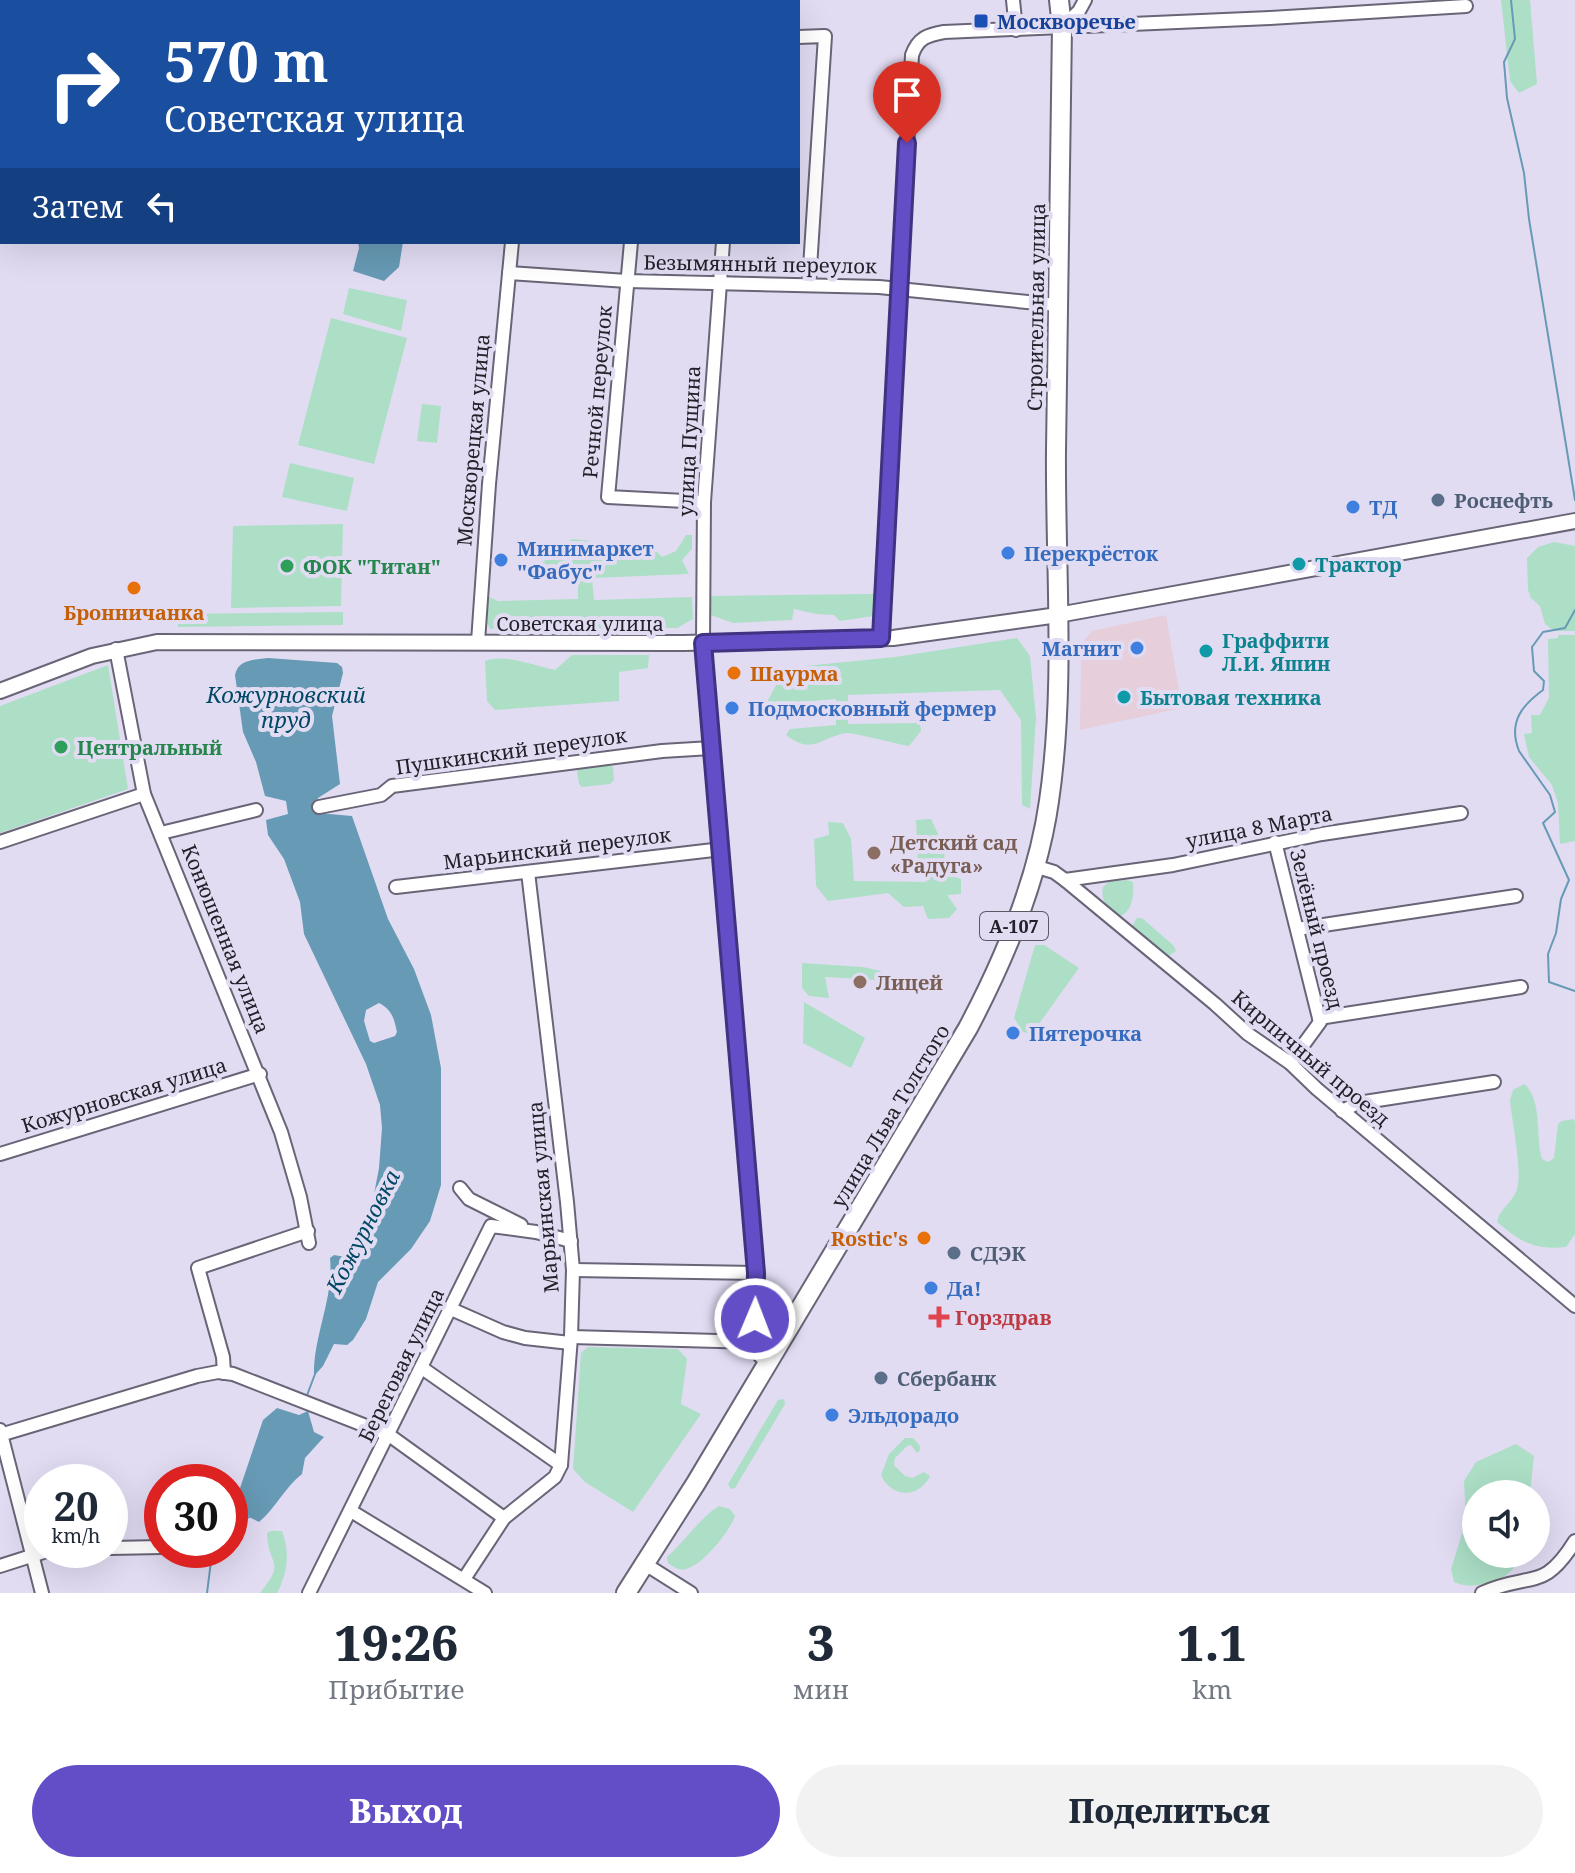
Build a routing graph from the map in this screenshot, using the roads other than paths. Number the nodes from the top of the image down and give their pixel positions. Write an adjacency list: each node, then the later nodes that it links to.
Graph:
1 (1013, 0): 6 (street)
2 (1059, 0): 5 (highway, Строительная улица / А-107)
3 (1085, 0): 5 (street)
4 (1466, 6): 5 (street)
5 (1062, 27): 6 (street); 16 (highway, Строительная улица / А-107)
6 (1016, 30): 15 (street)
7 (800, 37): 14 (street)
8 (512, 244): 11 (street, Москворецкая улица)
9 (631, 244): 12 (street, Речной переулок)
10 (723, 244): 13 (street, улица Пущина)
11 (509, 273): 12 (street, Безымянный переулок); 21 (street, Москворецкая улица)
12 (627, 281): 13 (street, Безымянный переулок); 17 (street, Речной переулок)
13 (720, 282): 14 (street, Безымянный переулок); 17 (street, улица Пущина)
14 (809, 283): 15 (street, Безымянный переулок)
15 (899, 288): 16 (street, Безымянный переулок); 20 (street)
16 (1057, 305): 19 (highway, Строительная улица / А-107)
17 (704, 502): 22 (street, улица Пущина)
18 (1575, 521): 19 (main road, Советская улица)
19 (1058, 615): 20 (main road, Советская улица); 34 (highway, улица Льва Толстого / А-107)
20 (881, 638): 22 (main road, Советская улица)
21 (478, 642): 22 (main road, Советская улица); 23 (main road, Советская улица)
22 (703, 643): 25 (street, улица Пущина)
23 (116, 649): 24 (main road, Советская улица); 26 (street, Конюшенная улица)
24 (0, 691)
25 (711, 748): 27 (street, Пушкинский переулок); 33 (street, улица Пущина)
26 (144, 794): 30 (street, Конюшенная улица); 31 (street)
27 (319, 807)
28 (256, 810): 30 (street)
29 (1461, 813): 32 (street, улица 8 Марта)
30 (161, 833): 43 (street, Конюшенная улица)
31 (0, 842)
32 (1275, 842): 36 (street, улица 8 Марта); 39 (street, Зелёный проезд)
33 (722, 849): 35 (street, Марьинский переулок); 51 (street, улица Пущина)
34 (1034, 866): 36 (street, Кирпичный проезд); 56 (highway, улица Льва Толстого / А-107)
35 (528, 872): 37 (street, Марьинский переулок); 49 (street, Марьинская улица)
36 (1065, 880): 42 (street, Кирпичный проезд)
37 (396, 887)
38 (1516, 896): 39 (street)
39 (1297, 929): 41 (street, Зелёный проезд)
40 (1521, 987): 41 (street)
41 (1319, 1018): 42 (street, Зелёный проезд)
42 (1290, 1063): 45 (street, Кирпичный проезд)
43 (260, 1074): 46 (street, Кожурновская улица); 58 (street, Конюшенная улица)
44 (1494, 1082): 45 (street)
45 (1342, 1111): 52 (street, Кирпичный проезд)
46 (0, 1154)
47 (460, 1188): 48 (street)
48 (536, 1232): 49 (street, Береговая улица); 53 (street, Береговая улица)
49 (571, 1241): 50 (street, Марьинская улица)
50 (573, 1270): 51 (street); 54 (street, Марьинская улица)
51 (756, 1273): 55 (street, улица Пущина)
52 (1575, 1306)
53 (451, 1309): 54 (street); 57 (street, Береговая улица)
54 (571, 1340): 55 (street); 61 (street, Марьинская улица)
55 (755, 1342): 56 (street)
56 (768, 1363): 67 (highway, улица Льва Толстого / А-107)
57 (422, 1368): 60 (street, Береговая улица); 61 (street)
58 (224, 1373): 59 (street); 60 (street)
59 (1, 1433): 64 (street)
60 (389, 1435): 62 (street, Береговая улица); 63 (street)
61 (561, 1465): 63 (street)
62 (351, 1511): 70 (street); 72 (street, Береговая улица)
63 (504, 1518): 70 (street)
64 (24, 1527)
65 (1575, 1541): 76 (street)
66 (24, 1558): 68 (street)
67 (645, 1564): 74 (highway, улица Льва Толстого / А-107); 75 (street)
68 (0, 1566)
69 (35, 1568): 71 (street)
70 (464, 1579): 73 (street)
71 (42, 1593)
72 (309, 1593)
73 (485, 1593)
74 (626, 1593)
75 (691, 1593)
76 (1482, 1593)

